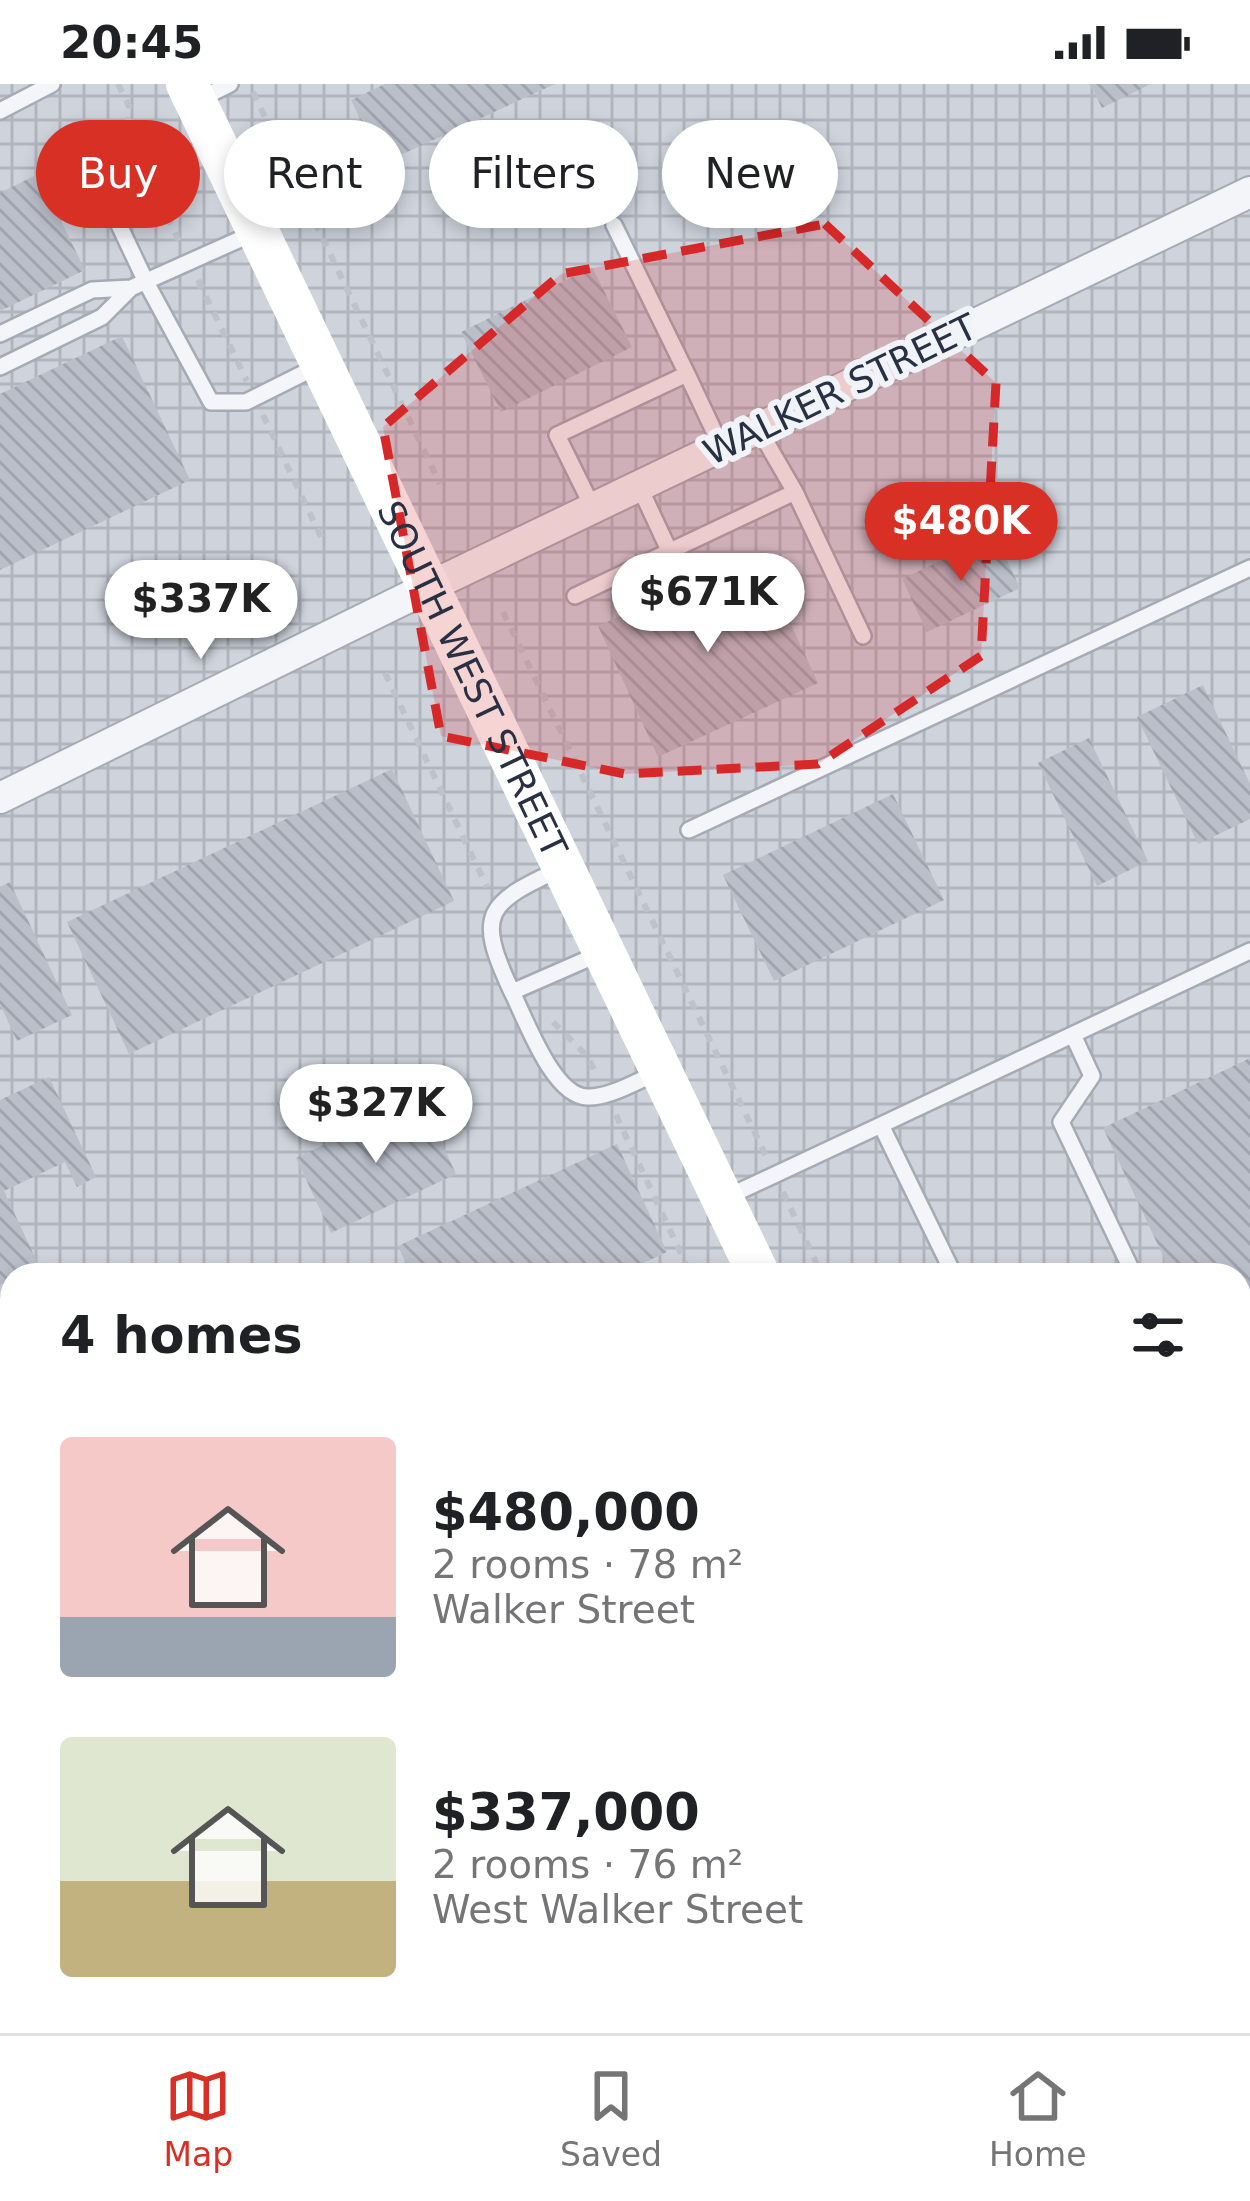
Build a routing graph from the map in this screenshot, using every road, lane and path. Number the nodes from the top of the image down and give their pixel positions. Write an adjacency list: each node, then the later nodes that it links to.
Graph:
1 (52, 84): 5 (lane)
2 (118, 84): 10 (path)
3 (249, 84): 19 (path)
4 (204, 90): 9 (main road, SOUTH WEST STREET)
5 (0, 111)
6 (1250, 192): 17 (street, WALKER STREET)
7 (116, 228): 11 (lane)
8 (615, 228): 15 (lane)
9 (258, 230): 10 (lane); 13 (main road, SOUTH WEST STREET)
10 (189, 262): 11 (lane); 16 (path)
11 (139, 285): 12 (lane); 14 (lane); 16 (lane)
12 (0, 334)
13 (323, 363): 16 (lane); 26 (main road, SOUTH WEST STREET)
14 (0, 368)
15 (687, 374): 18 (lane); 22 (lane)
16 (254, 398): 23 (path)
17 (758, 428): 18 (street, WALKER STREET); 21 (lane)
18 (721, 446): 20 (street, WALKER STREET)
19 (440, 484)
20 (639, 486): 22 (street, WALKER STREET); 24 (lane)
21 (795, 491): 24 (lane); 29 (lane)
22 (593, 508): 26 (street, WALKER STREET)
23 (323, 542)
24 (668, 548): 27 (lane)
25 (1250, 568): 31 (lane)
26 (430, 586): 30 (street, WALKER STREET); 32 (main road, SOUTH WEST STREET)
27 (575, 596)
28 (502, 612): 39 (path)
29 (863, 637)
30 (0, 798)
31 (689, 830)
32 (564, 866): 34 (main road, SOUTH WEST STREET); 35 (lane)
33 (1250, 951): 36 (lane)
34 (605, 952): 35 (lane); 37 (main road, SOUTH WEST STREET)
35 (512, 992): 37 (lane)
36 (1073, 1034): 38 (lane); 44 (lane)
37 (662, 1070): 40 (main road, SOUTH WEST STREET)
38 (881, 1125): 39 (lane); 43 (lane)
39 (775, 1175): 40 (lane); 42 (path)
40 (723, 1199): 41 (main road, SOUTH WEST STREET)
41 (753, 1263)
42 (816, 1263)
43 (948, 1263)
44 (1128, 1263)

